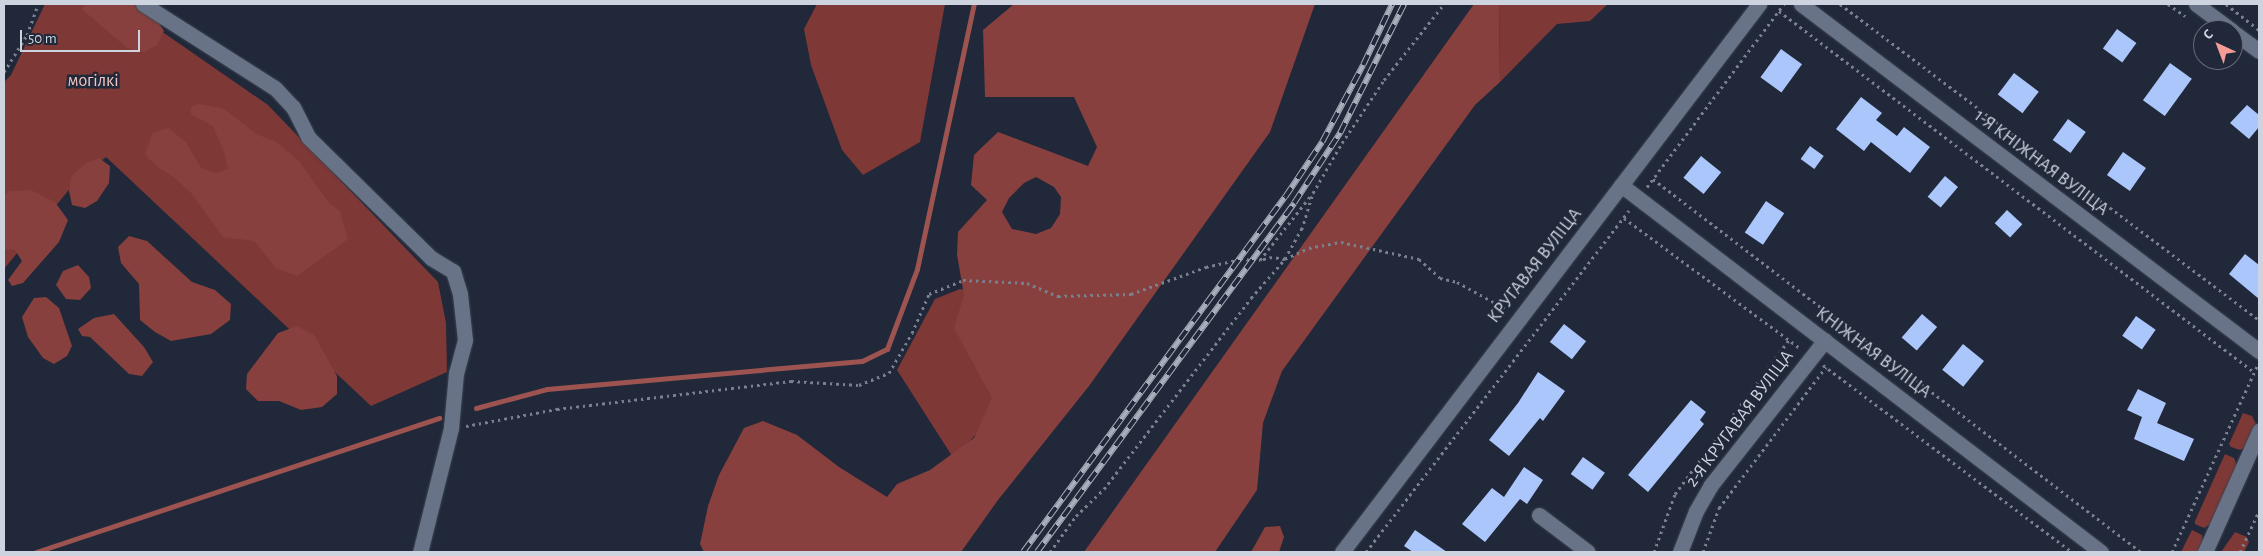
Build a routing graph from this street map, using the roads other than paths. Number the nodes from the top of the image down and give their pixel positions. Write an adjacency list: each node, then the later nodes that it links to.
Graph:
1 (143, 4): 13 (street)
2 (1759, 4): 8 (street, КРУГАВАЯ ВУЛІЦА)
3 (1801, 4): 10 (street, 1-Я КНІЖНАЯ ВУЛІЦА)
4 (2196, 4): 5 (street)
5 (2217, 20)
6 (2243, 39): 7 (street)
7 (2259, 51)
8 (1621, 185): 9 (street, КНІЖНАЯ ВУЛІЦА); 14 (street, КРУГАВАЯ ВУЛІЦА)
9 (1825, 340): 16 (street, 2-Я КРУГАВАЯ ВУЛІЦА); 17 (street, КНІЖНАЯ ВУЛІЦА)
10 (2259, 351)
11 (2259, 431): 18 (street)
12 (1538, 515): 15 (street)
13 (420, 552)
14 (1342, 552)
15 (1588, 552)
16 (1680, 552)
17 (2101, 552)
18 (2205, 552)

